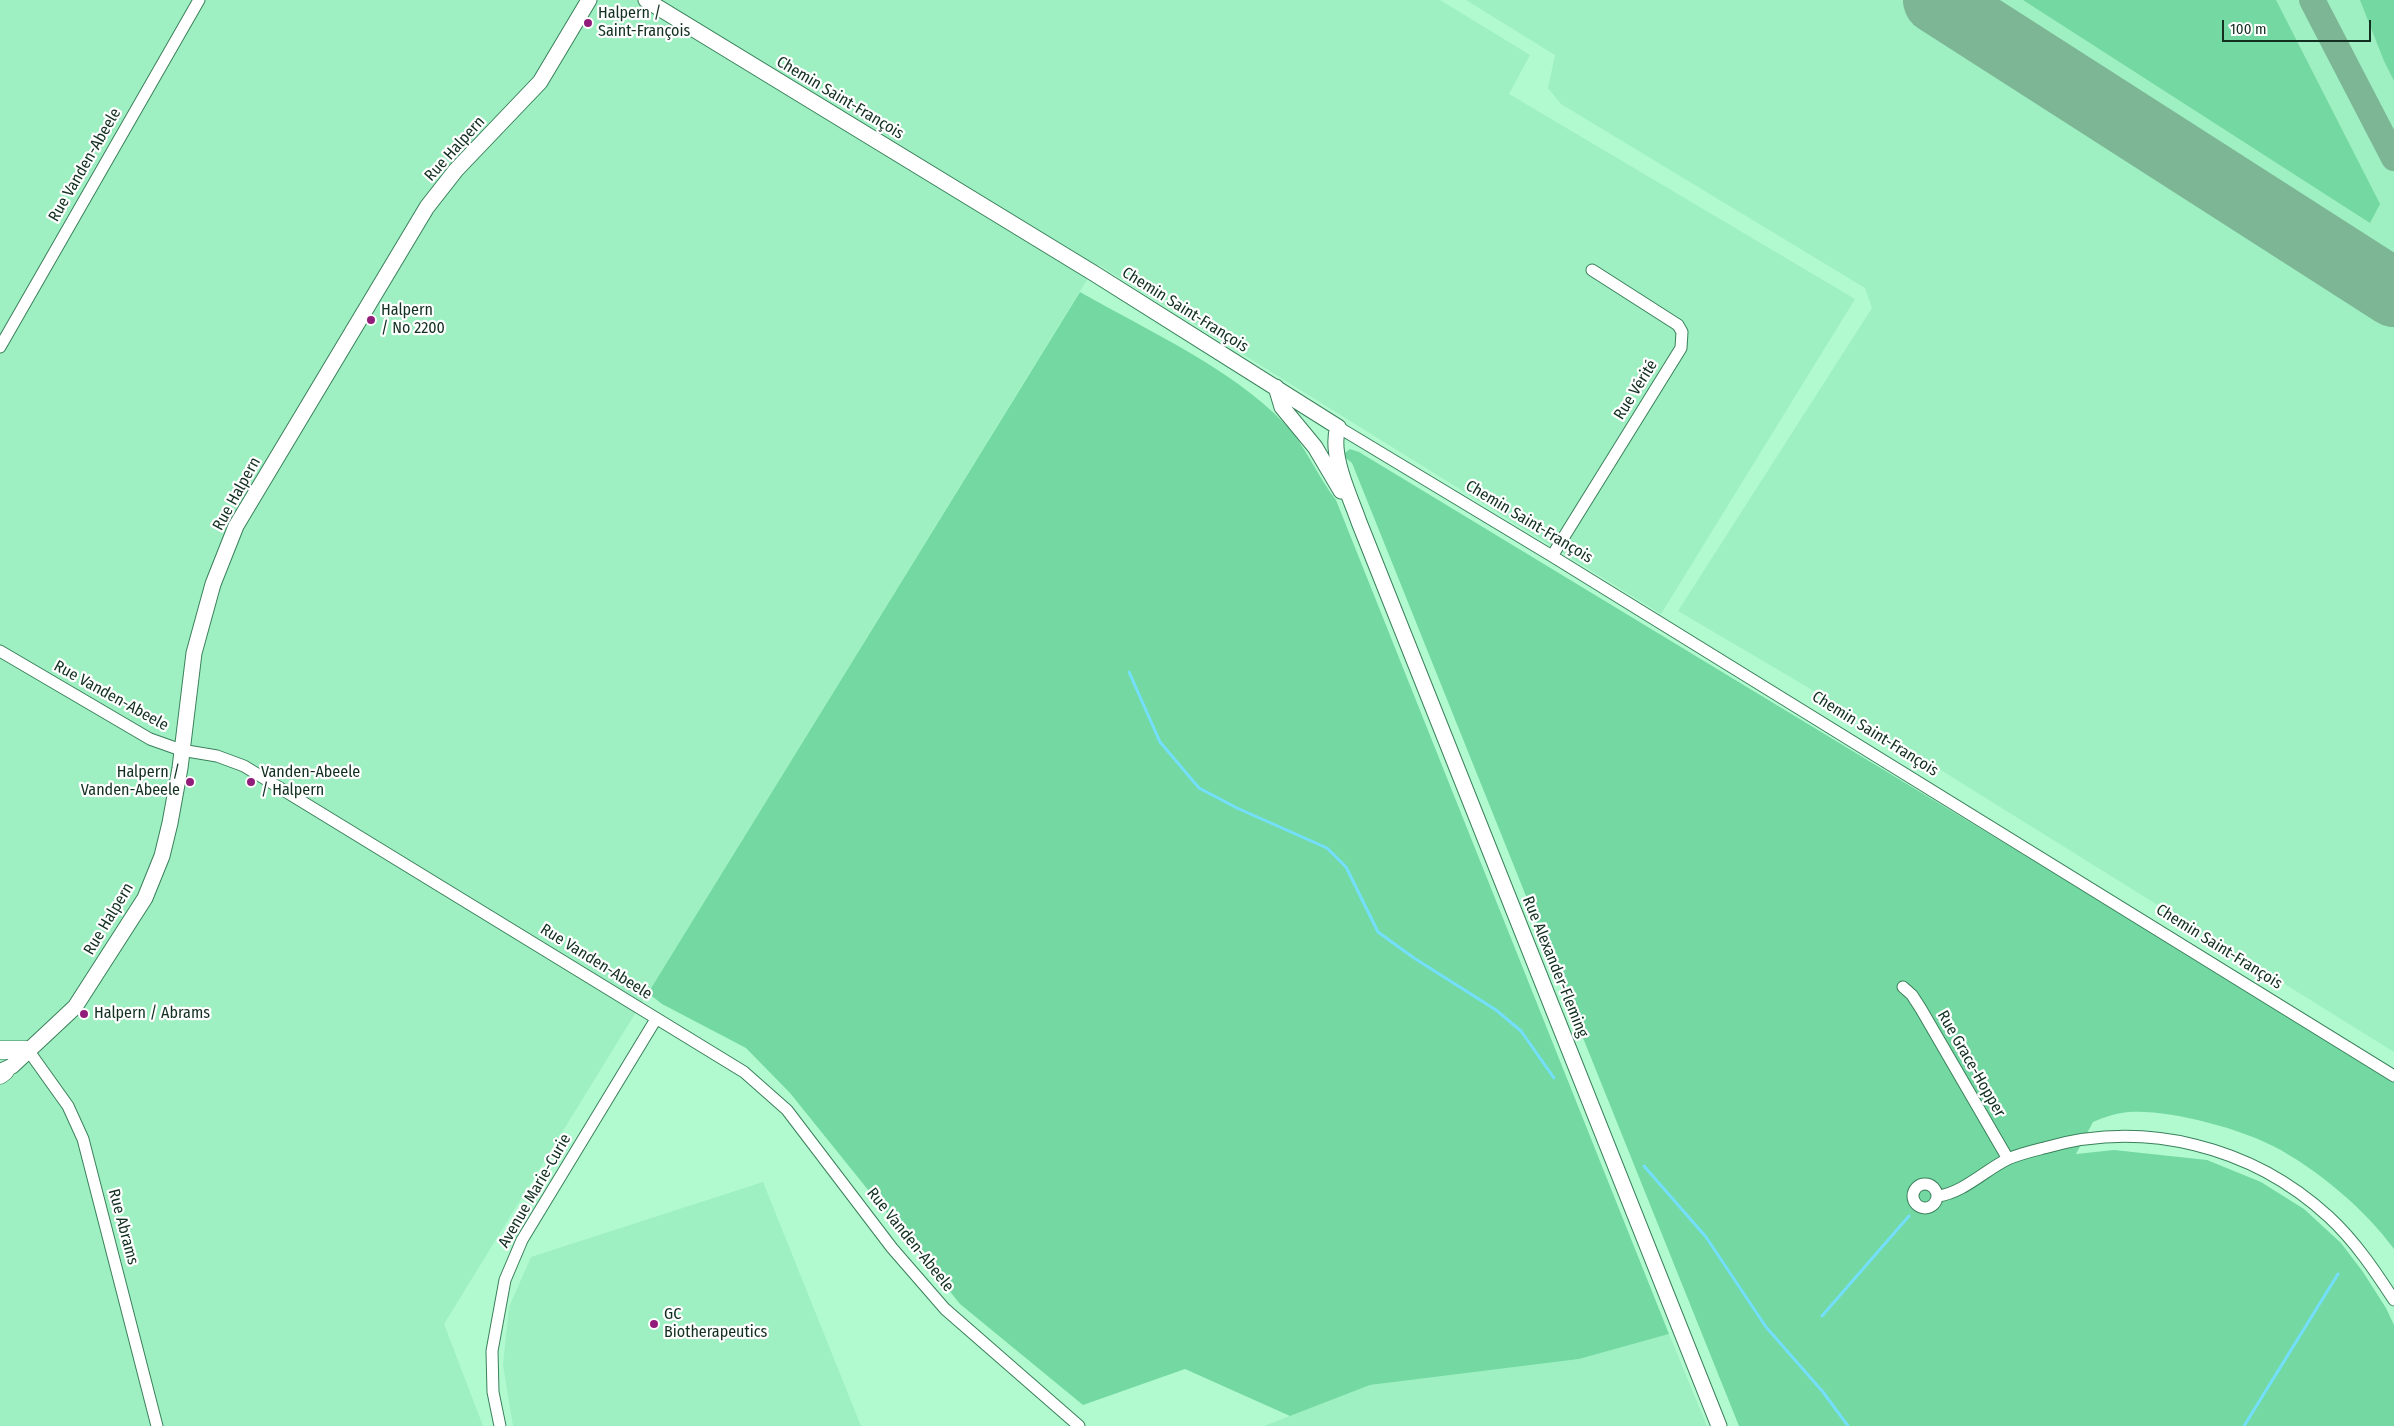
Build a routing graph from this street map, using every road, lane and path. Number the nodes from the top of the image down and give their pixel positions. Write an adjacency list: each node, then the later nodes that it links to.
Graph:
1 (199, 0): 5 (street, Rue Vanden-Abeele)
2 (588, 0): 11 (street, Rue Halpern)
3 (646, 0): 6 (street, Chemin Saint-François)
4 (1592, 270): 9 (street, Rue Vérité)
5 (0, 347)
6 (1276, 387): 7 (street, Chemin Saint-François); 8 (street, Rue Alexander-Fleming)
7 (1338, 427): 8 (street, Rue Alexander-Fleming); 9 (street, Chemin Saint-François)
8 (1359, 522): 24 (street, Rue Alexander-Fleming)
9 (1552, 556): 17 (street, Chemin Saint-François)
10 (0, 651): 11 (street, Rue Vanden-Abeele)
11 (181, 750): 13 (street, Rue Vanden-Abeele); 15 (street, Rue Halpern)
12 (1902, 987): 18 (street, Rue Grace-Hopper)
13 (656, 1019): 22 (street, Avenue Marie-Curie); 23 (street, Rue Vanden-Abeele)
14 (0, 1050): 15 (main road)
15 (28, 1050): 16 (street, Rue Halpern); 21 (street, Rue Abrams)
16 (1, 1070)
17 (2394, 1076)
18 (2008, 1159): 19 (street); 20 (street)
19 (1938, 1196)
20 (2394, 1300)
21 (157, 1426)
22 (500, 1426)
23 (1080, 1426)
24 (1719, 1426)

